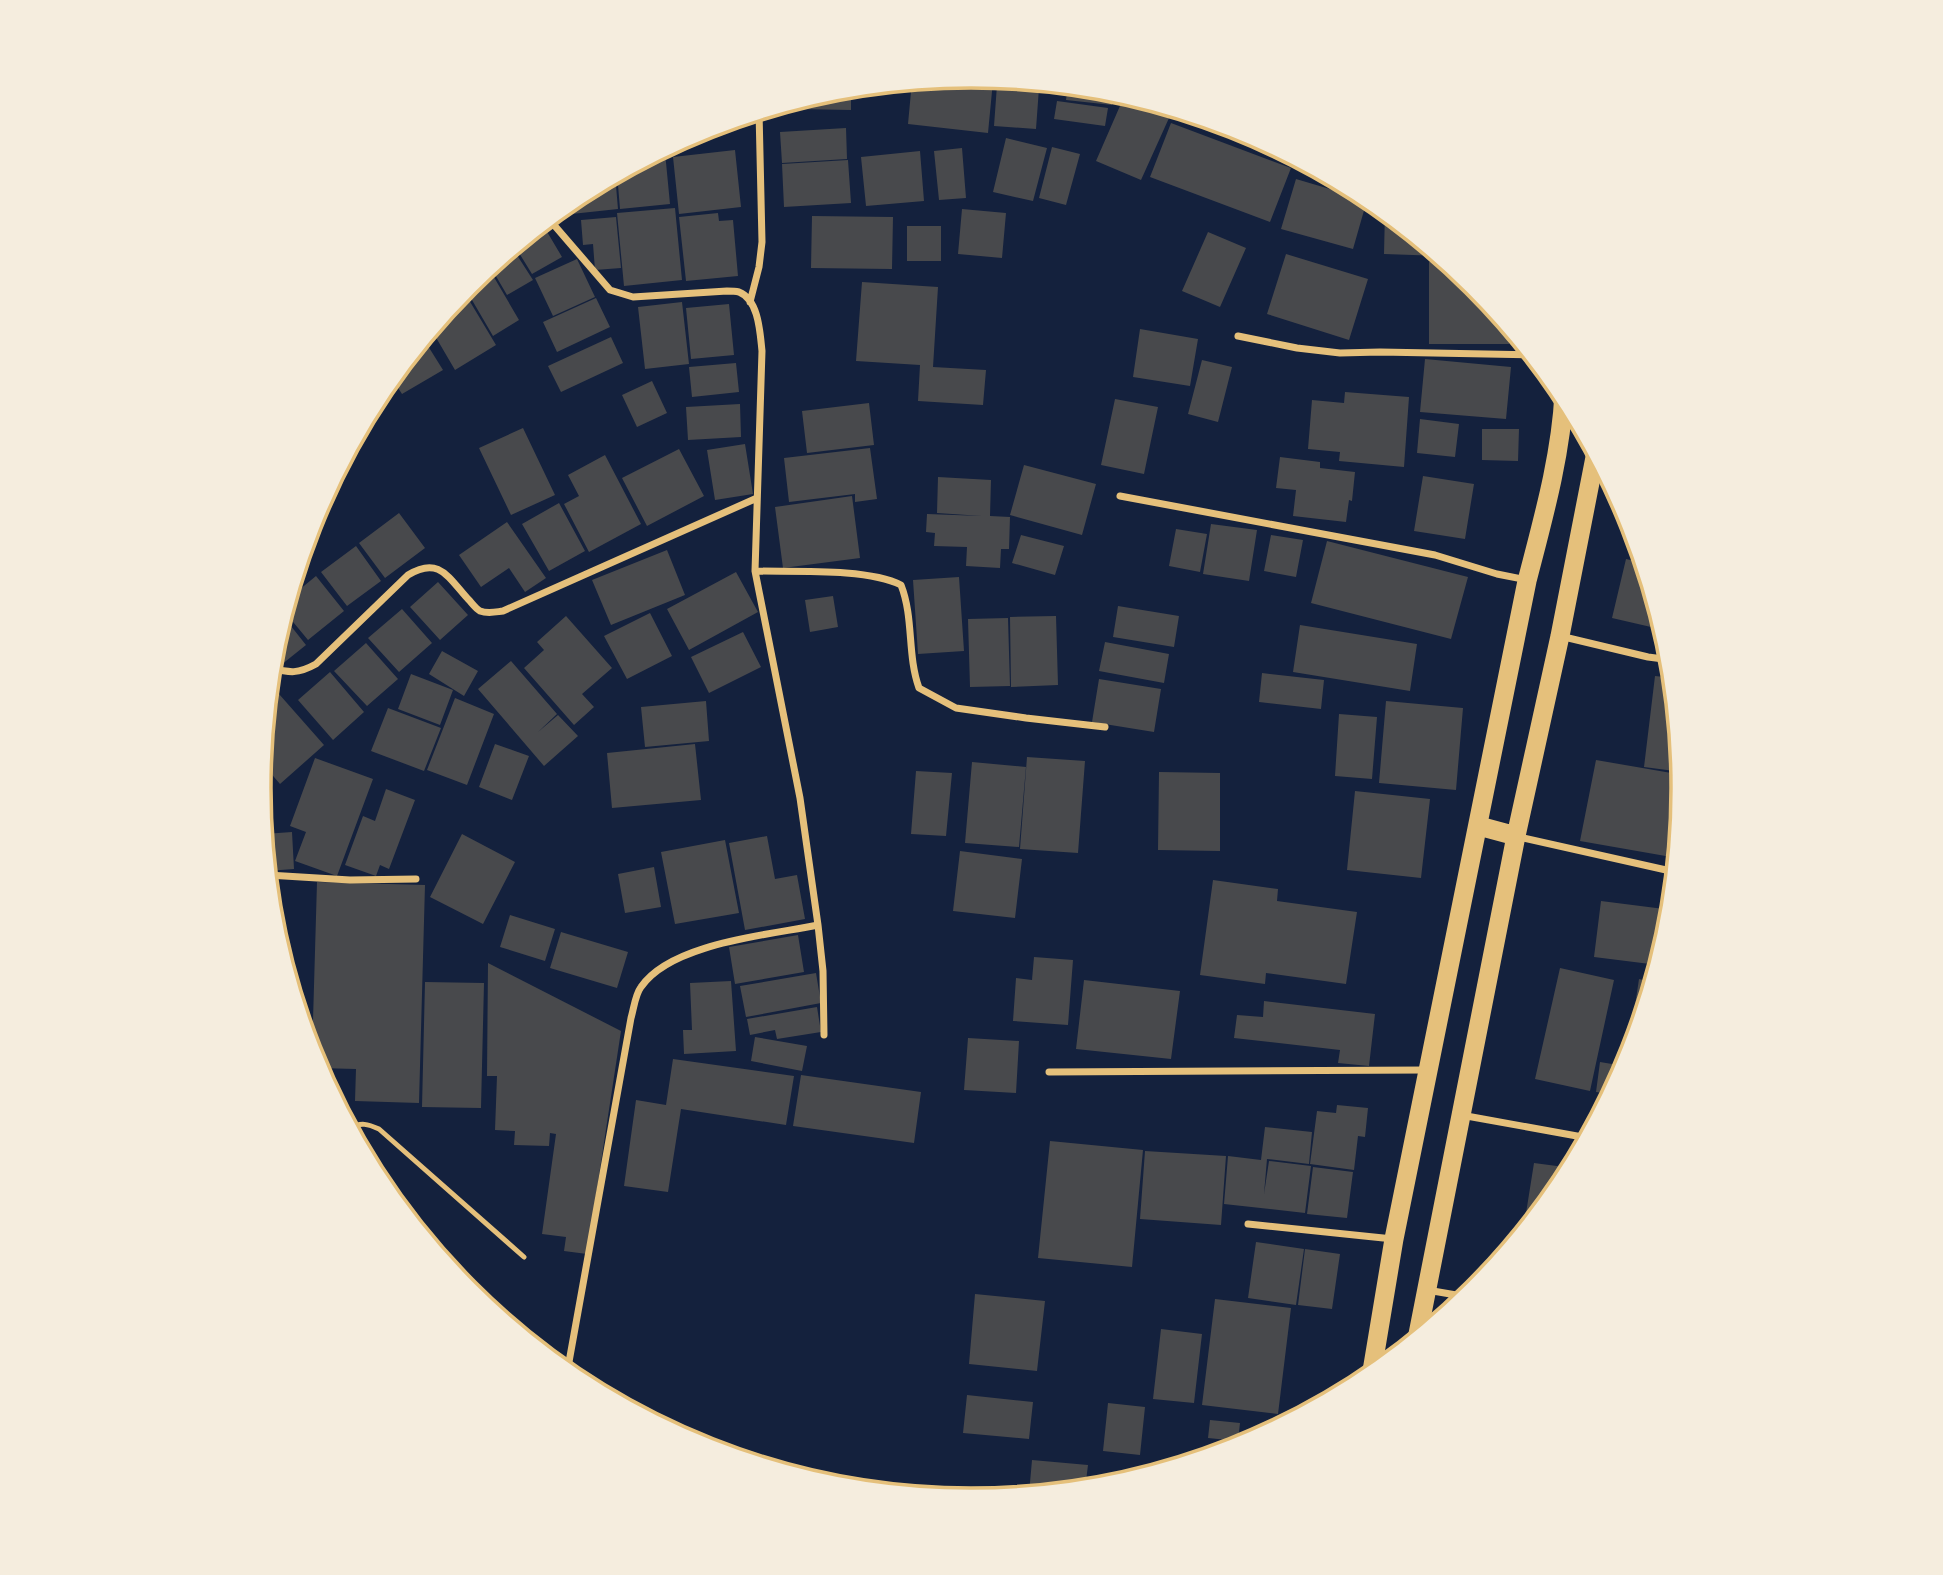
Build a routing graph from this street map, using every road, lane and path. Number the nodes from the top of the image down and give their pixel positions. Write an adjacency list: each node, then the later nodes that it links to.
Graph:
1 (759, 121): 3 (street)
2 (554, 226): 3 (street)
3 (750, 302): 9 (street)
4 (1238, 336): 5 (street)
5 (1522, 355)
6 (1563, 414): 11 (highway)
7 (1593, 467): 12 (highway)
8 (1120, 496): 11 (street)
9 (757, 498): 10 (street); 14 (street)
10 (755, 571): 15 (street); 21 (street)
11 (1527, 581): 16 (highway)
12 (1560, 636): 13 (street); 17 (highway)
13 (1659, 658)
14 (281, 671)
15 (1105, 727)
16 (1479, 826): 17 (highway); 23 (highway)
17 (1517, 836): 18 (street); 25 (highway)
18 (1667, 870)
19 (277, 876): 20 (street)
20 (416, 879)
21 (818, 925): 22 (street); 35 (street)
22 (824, 1035)
23 (1429, 1070): 24 (street); 29 (highway)
24 (1049, 1072)
25 (1460, 1115): 27 (street); 31 (highway)
26 (359, 1125): 30 (lane)
27 (1579, 1136)
28 (1248, 1224): 29 (street)
29 (1394, 1239): 34 (highway)
30 (524, 1257)
31 (1426, 1290): 32 (street); 33 (highway)
32 (1453, 1295)
33 (1420, 1325)
34 (1374, 1360)
35 (570, 1361)

